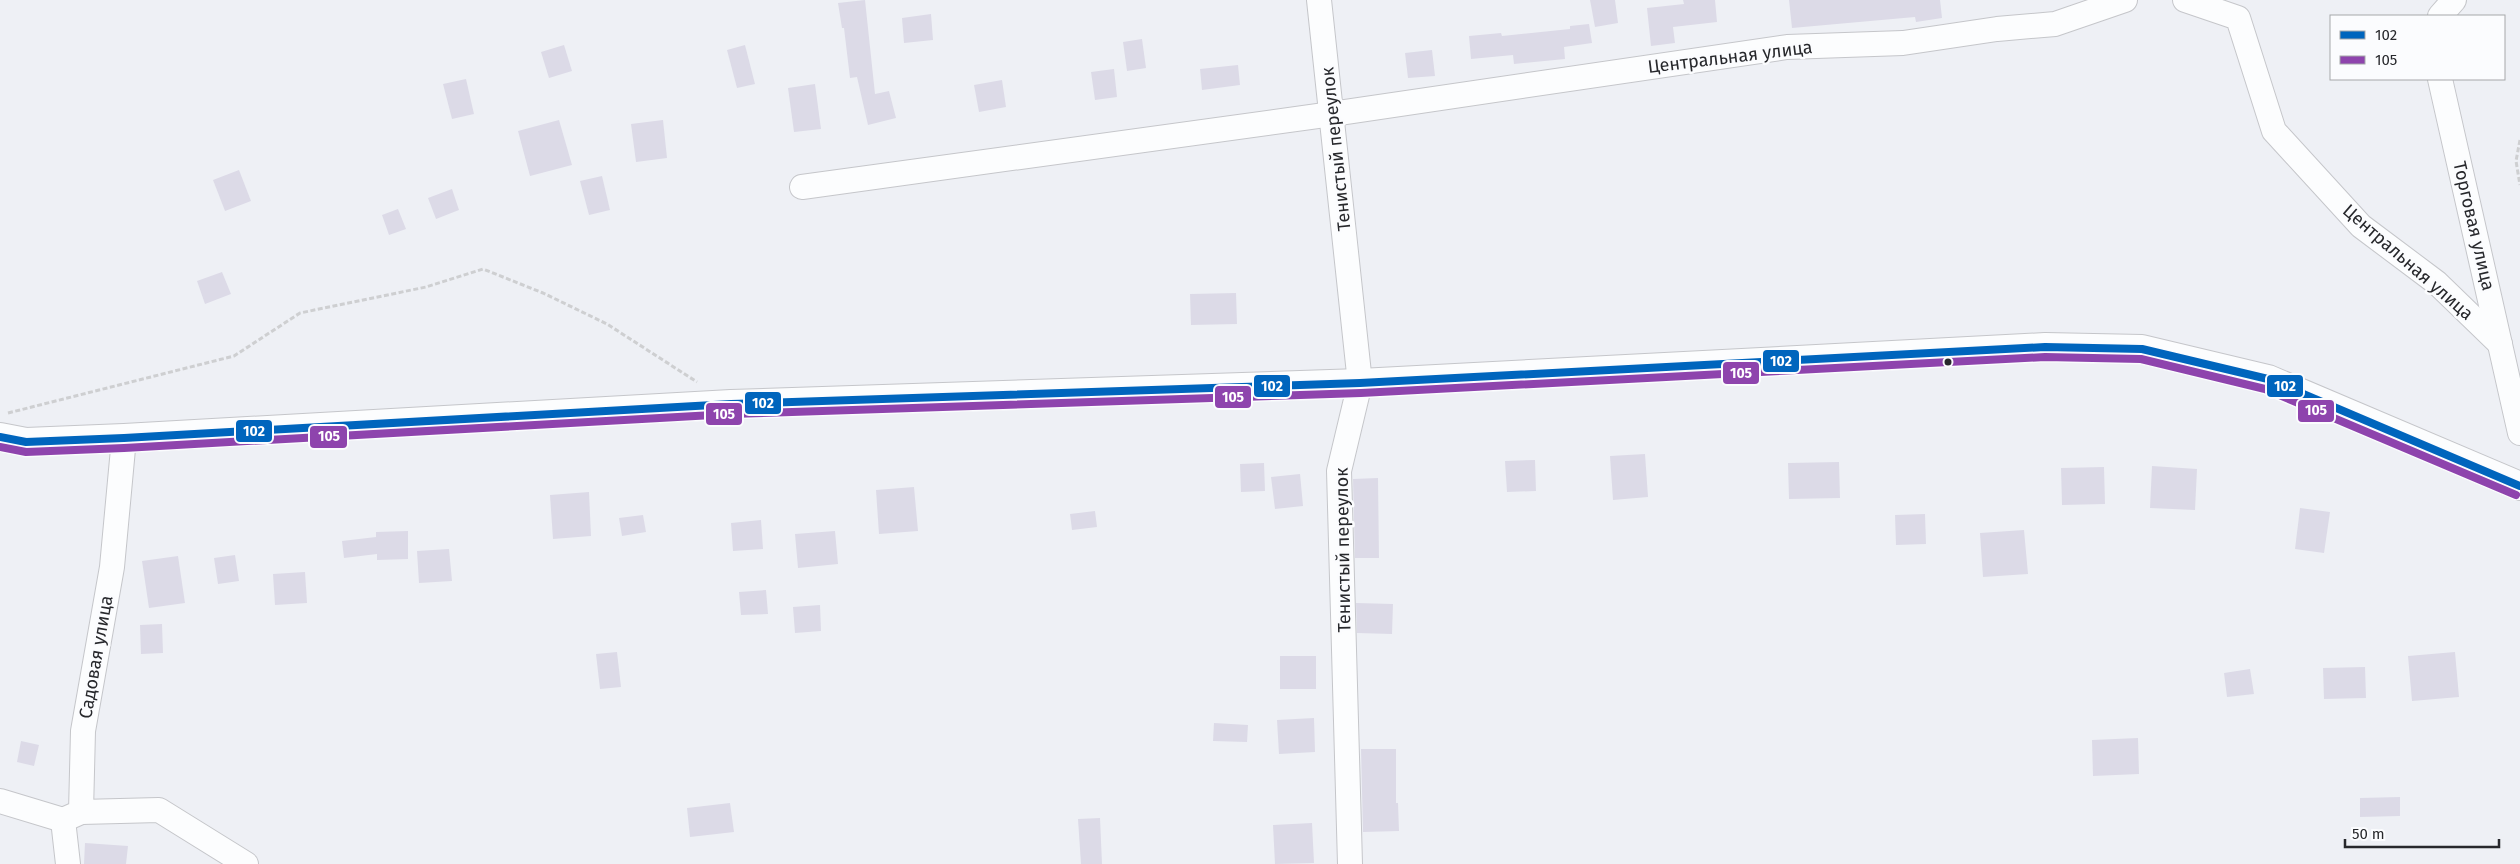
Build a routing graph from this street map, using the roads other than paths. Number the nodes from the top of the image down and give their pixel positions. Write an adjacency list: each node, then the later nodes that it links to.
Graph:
1 (1319, 0): 7 (street, Тенистый переулок)
2 (2125, 0): 7 (street, Центральная улица)
3 (2186, 0): 9 (street, Центральная улица)
4 (2454, 0): 5 (street)
5 (2441, 15)
6 (2440, 80): 9 (street, Торговая улица)
7 (1332, 114): 8 (street, Центральная улица); 10 (street, Тенистый переулок)
8 (802, 187)
9 (2500, 344): 11 (street, Торговая улица)
10 (1360, 383): 13 (street); 14 (street); 19 (street, Тенистый переулок)
11 (2520, 433)
12 (0, 436): 13 (street)
13 (124, 438): 16 (street, Садовая улица)
14 (2520, 486)
15 (0, 801): 16 (street)
16 (72, 816): 17 (street, Садовая улица); 18 (street)
17 (68, 864)
18 (246, 864)
19 (1350, 864)

